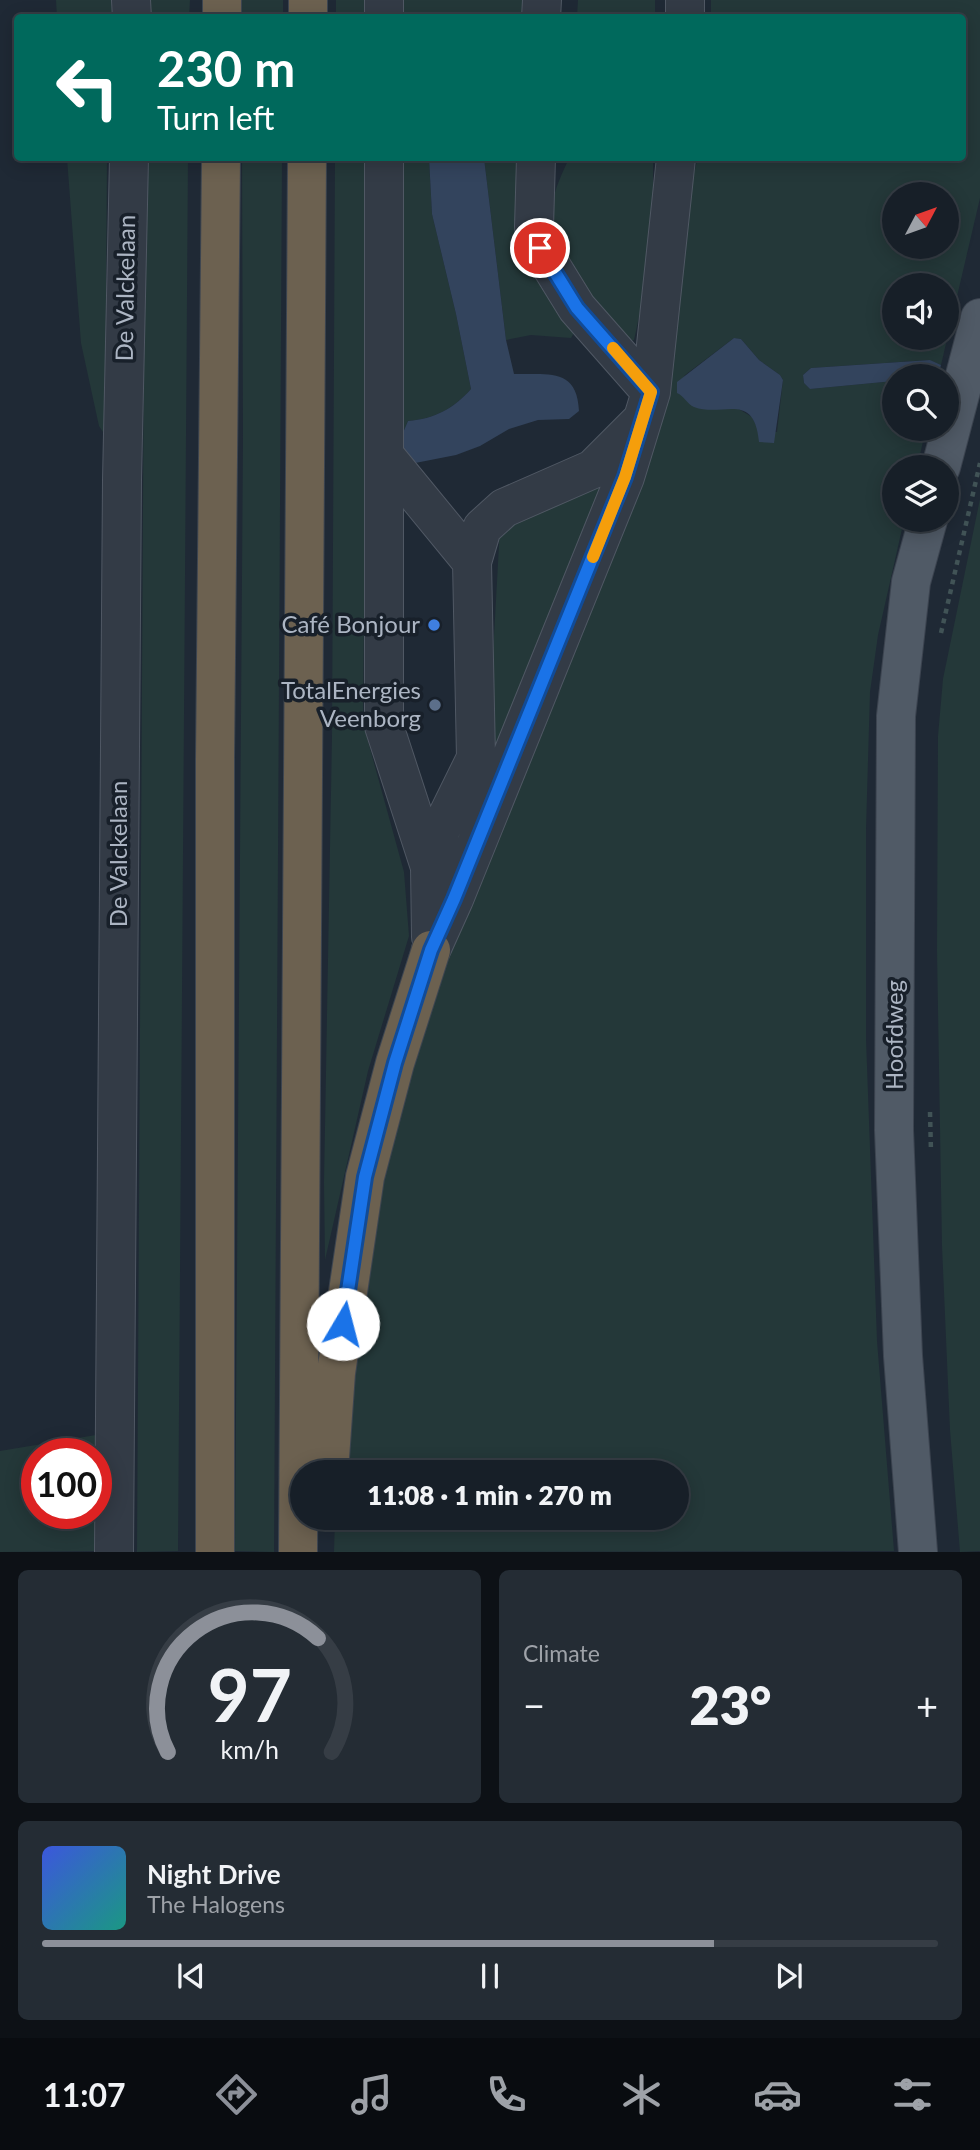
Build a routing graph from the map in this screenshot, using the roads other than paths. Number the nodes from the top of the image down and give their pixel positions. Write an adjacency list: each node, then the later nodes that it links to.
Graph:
1 (129, 161): 17 (street, De Valckelaan)
2 (221, 161): 18 (highway)
3 (307, 161): 19 (highway)
4 (384, 161): 10 (street)
5 (536, 161): 8 (street)
6 (676, 161): 8 (street)
7 (980, 318): 9 (main road)
8 (647, 405): 12 (street); 14 (street)
9 (944, 455)
10 (385, 456): 12 (street); 13 (street)
11 (925, 532): 21 (main road, Hoofdweg)
12 (472, 562): 13 (street)
13 (430, 867): 14 (street)
14 (431, 950): 15 (highway)
15 (330, 1460)
16 (318, 1530): 20 (highway)
17 (114, 1552)
18 (215, 1552)
19 (298, 1552)
20 (314, 1552)
21 (918, 1552)

